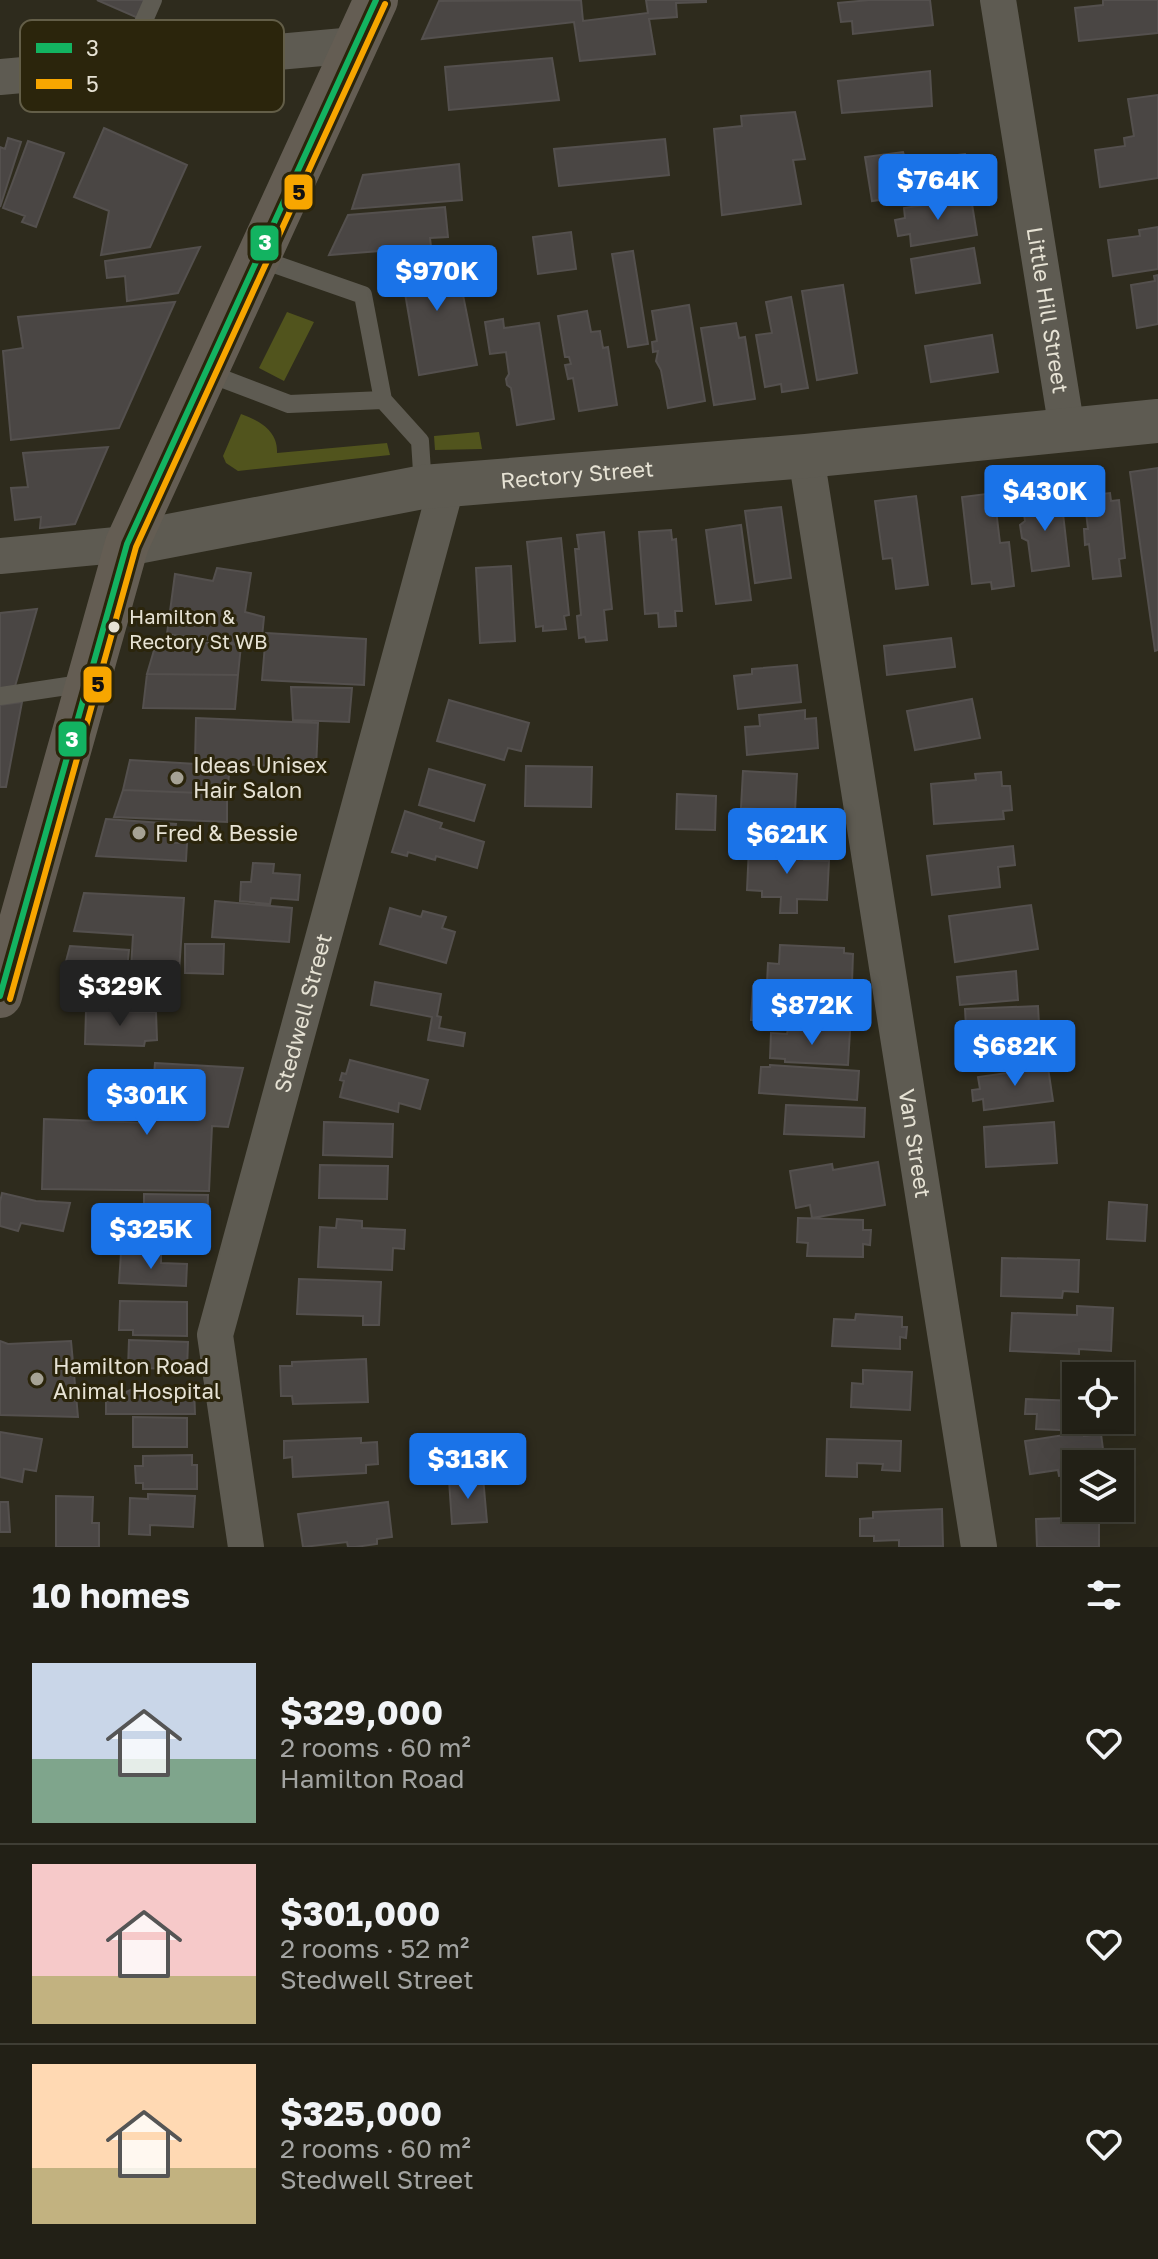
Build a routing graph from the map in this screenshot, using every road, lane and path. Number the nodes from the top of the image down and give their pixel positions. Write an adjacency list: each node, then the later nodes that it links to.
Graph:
1 (153, 0): 4 (lane)
2 (376, 0): 5 (main road)
3 (998, 0): 13 (street, Little Hill Street)
4 (144, 20)
5 (355, 45): 6 (street); 9 (main road)
6 (284, 51)
7 (20, 75): 8 (street)
8 (0, 77)
9 (257, 258): 10 (main road); 11 (lane)
10 (205, 372): 11 (lane); 16 (main road)
11 (383, 400): 15 (lane)
12 (1158, 421): 13 (street, Rectory Street)
13 (1067, 430): 14 (street, Rectory Street)
14 (806, 456): 15 (street, Rectory Street); 22 (street, Van Street)
15 (435, 486): 16 (street, Rectory Street); 21 (street, Stedwell Street)
16 (127, 544): 17 (street, Rectory Street); 18 (main road)
17 (0, 556)
18 (89, 682): 19 (lane); 20 (main road)
19 (0, 696)
20 (2, 984)
21 (246, 1547)
22 (979, 1547)

